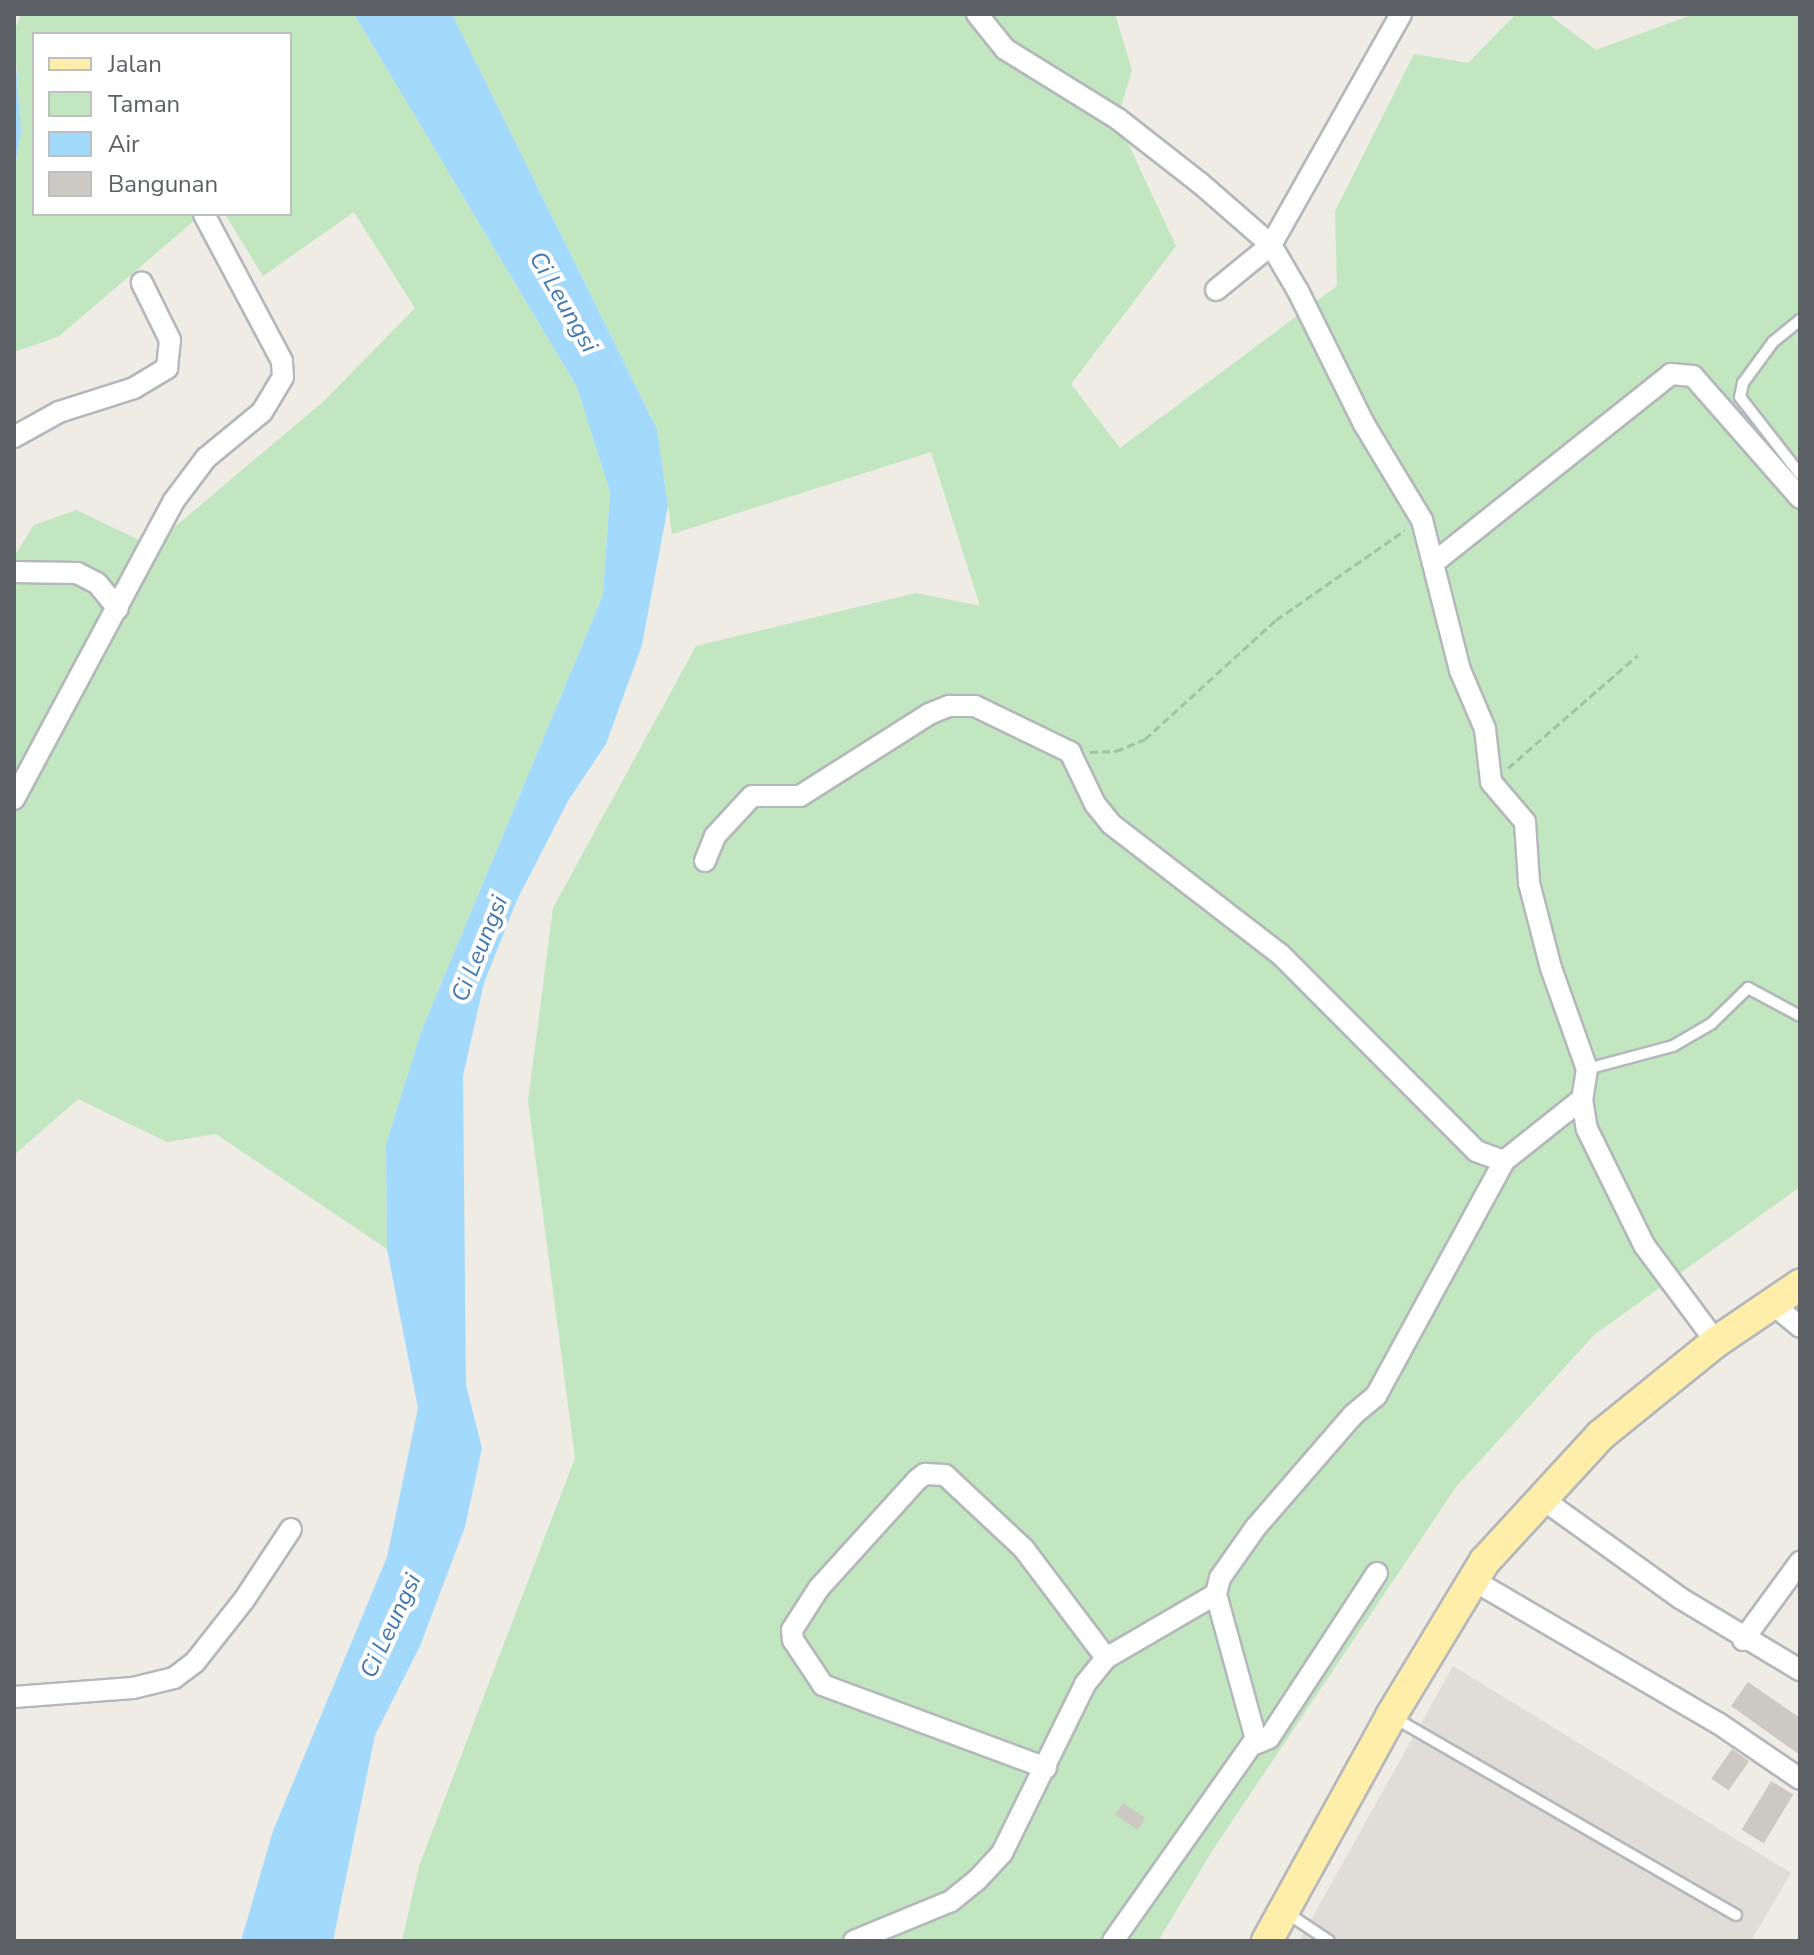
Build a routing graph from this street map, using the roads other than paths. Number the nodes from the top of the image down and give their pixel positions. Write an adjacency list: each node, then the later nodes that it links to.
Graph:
1 (977, 14): 4 (street)
2 (1401, 14): 4 (street)
3 (205, 216): 13 (street)
4 (1271, 245): 6 (street); 11 (street)
5 (142, 283): 8 (street)
6 (1216, 290)
7 (1800, 320): 9 (lane)
8 (14, 437)
9 (1800, 474)
10 (1800, 498): 11 (street)
11 (1436, 561): 17 (street)
12 (14, 572): 13 (street)
13 (118, 609): 14 (street)
14 (14, 799)
15 (705, 861): 19 (street)
16 (1800, 1016): 17 (lane)
17 (1587, 1069): 18 (street)
18 (1582, 1099): 19 (street); 23 (street)
19 (1504, 1161): 29 (street)
20 (1800, 1285): 21 (main road)
21 (1774, 1305): 22 (street); 23 (main road)
22 (1800, 1327)
23 (1716, 1342): 24 (main road)
24 (1541, 1498): 28 (main road); 30 (street)
25 (291, 1529): 33 (street)
26 (1800, 1562): 30 (street)
27 (1377, 1573): 35 (street)
28 (1473, 1580): 34 (main road); 37 (street)
29 (1216, 1594): 31 (street); 35 (street)
30 (1743, 1640): 32 (street)
31 (1106, 1658): 36 (street); 36 (street)
32 (1800, 1670)
33 (14, 1697)
34 (1391, 1716): 38 (main road); 39 (lane)
35 (1255, 1740): 41 (street)
36 (1046, 1768): 40 (street)
37 (1800, 1779)
38 (1284, 1911): 42 (main road); 43 (lane)
39 (1736, 1915)
40 (854, 1941)
41 (1113, 1941)
42 (1267, 1941)
43 (1329, 1941)

